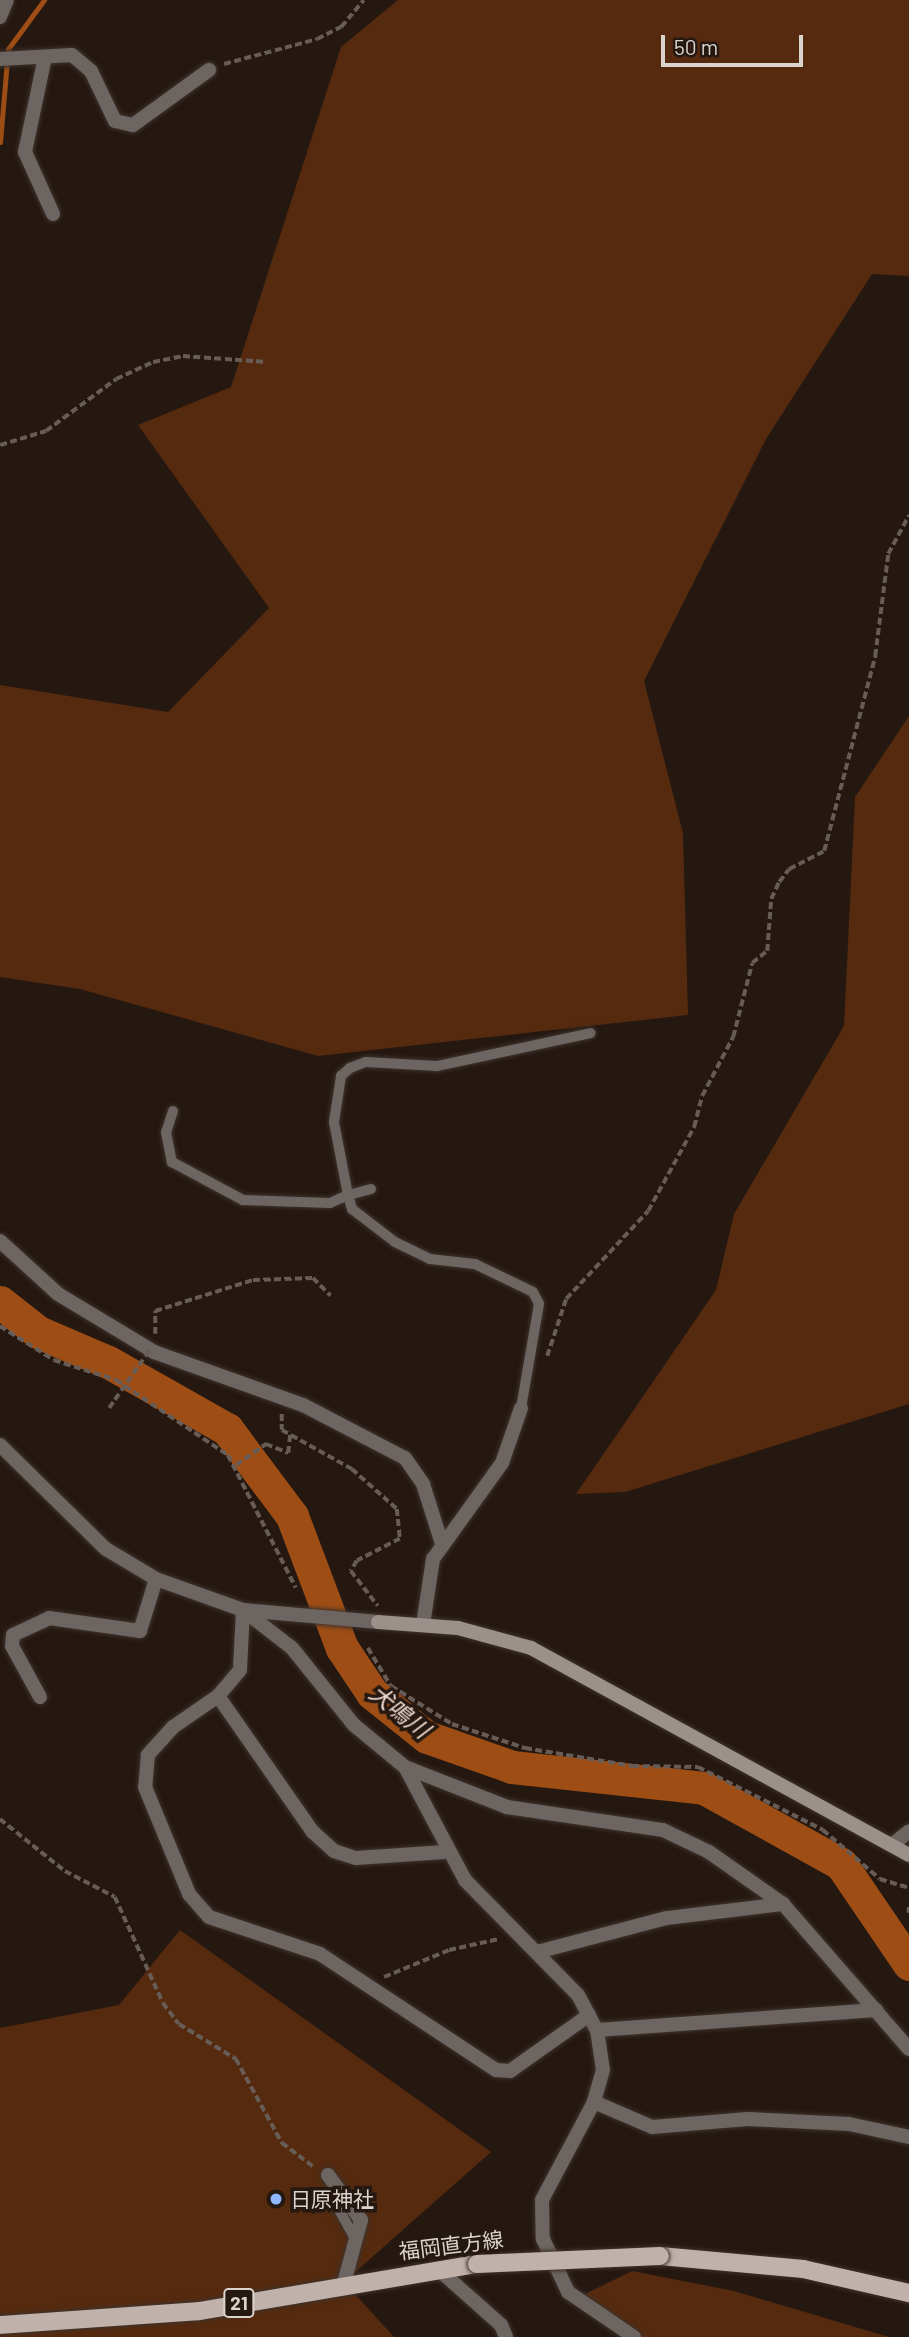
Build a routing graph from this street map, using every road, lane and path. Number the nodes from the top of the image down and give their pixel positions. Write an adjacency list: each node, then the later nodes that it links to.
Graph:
1 (7, 0): 3 (street)
2 (364, 0): 6 (path)
3 (0, 17)
4 (45, 57): 5 (street); 6 (street); 7 (street)
5 (7, 59)
6 (209, 70)
7 (53, 214)
8 (265, 362): 9 (path)
9 (0, 445)
10 (909, 515): 19 (path)
11 (591, 1033): 14 (lane)
12 (173, 1111): 14 (lane)
13 (371, 1189): 14 (lane)
14 (348, 1195): 22 (lane)
15 (0, 1241): 18 (street)
16 (331, 1296): 18 (path)
17 (0, 1326): 25 (path)
18 (150, 1349): 20 (street); 21 (path, bridge)
19 (545, 1360)
20 (281, 1400): 23 (path); 26 (street)
21 (109, 1408)
22 (521, 1408): 26 (street)
23 (290, 1434): 25 (path); 30 (path)
24 (0, 1445): 27 (street)
25 (236, 1465): 28 (path)
26 (442, 1544): 31 (street)
27 (156, 1580): 29 (street); 34 (street)
28 (296, 1588)
29 (243, 1610): 30 (street); 33 (street); 35 (street)
30 (378, 1622): 31 (street)
31 (423, 1625): 38 (street)
32 (368, 1648): 41 (path)
33 (218, 1696): 39 (street); 47 (street)
34 (40, 1697)
35 (405, 1767): 39 (street); 42 (street)
36 (0, 1819): 54 (path)
37 (909, 1832): 38 (street)
38 (892, 1845): 40 (street)
39 (445, 1852): 45 (street)
40 (909, 1855)
41 (909, 1888)
42 (783, 1904): 46 (street); 48 (street)
43 (909, 1907): 44 (path)
44 (909, 1913)
45 (513, 1929): 46 (street); 47 (path)
46 (537, 1952): 49 (street)
47 (366, 1990): 49 (street)
48 (876, 2010): 50 (street); 51 (street)
49 (589, 2015): 50 (street)
50 (597, 2030): 52 (street)
51 (909, 2049)
52 (594, 2102): 53 (street); 62 (street)
53 (909, 2137)
54 (328, 2175): 56 (street)
55 (299, 2201): 56 (lane)
56 (356, 2243): 58 (street)
57 (438, 2269): 58 (main road, 福岡直方線 / 21); 59 (main road, 福岡直方線 / 21, bridge); 61 (street)
58 (344, 2283): 60 (main road, 福岡直方線 / 21)
59 (909, 2293)
60 (0, 2325)
61 (506, 2337)
62 (634, 2337)

